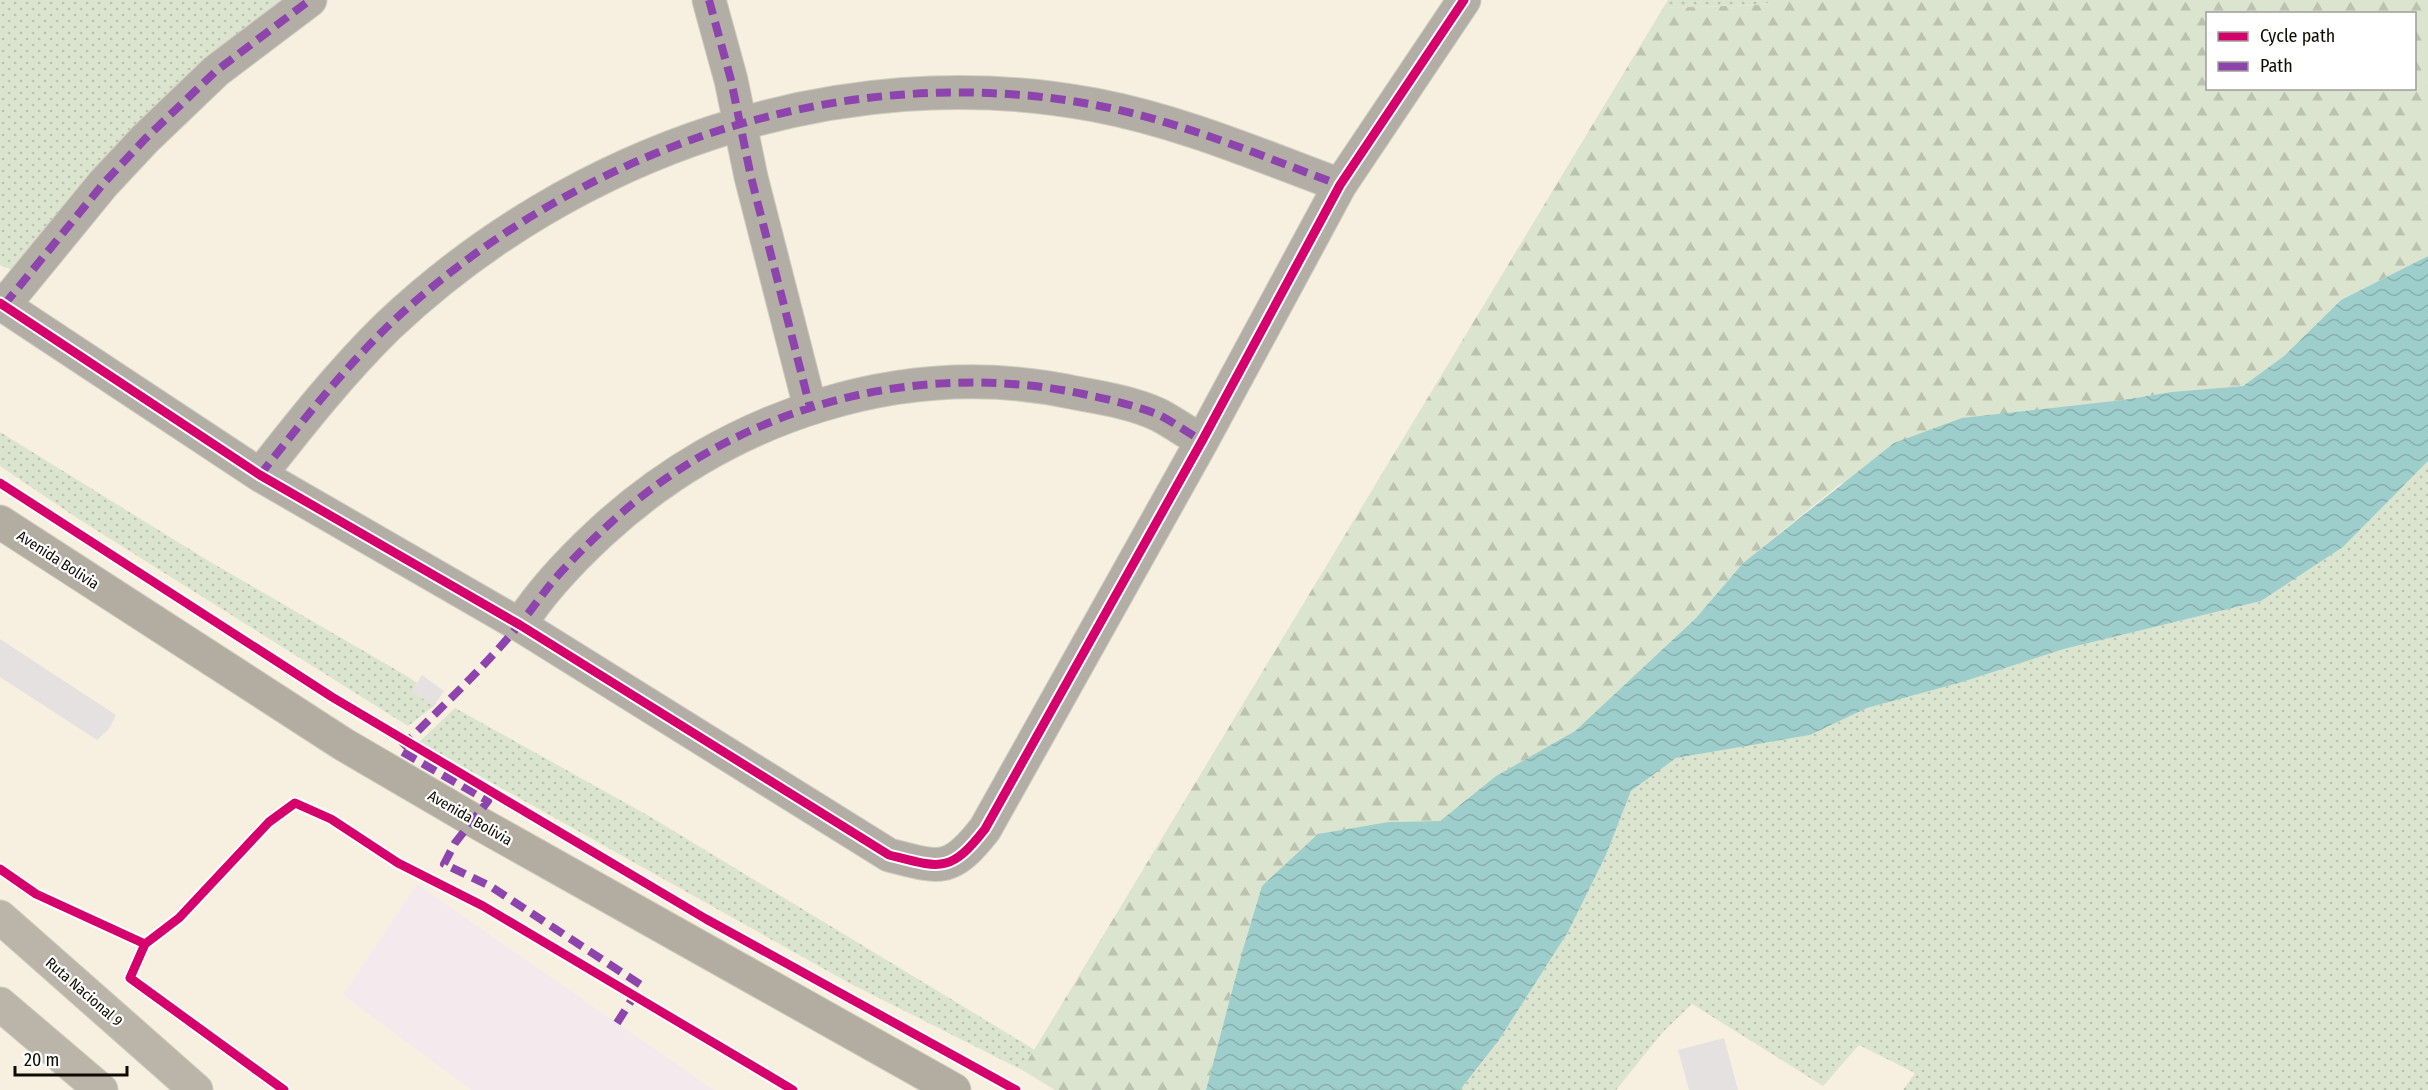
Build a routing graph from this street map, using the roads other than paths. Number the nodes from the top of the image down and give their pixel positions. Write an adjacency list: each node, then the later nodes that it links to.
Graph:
1 (310, 0): 6 (street)
2 (709, 0): 4 (street)
3 (1464, 0): 5 (street)
4 (739, 124): 5 (street); 7 (street); 9 (street)
5 (1340, 185): 8 (street)
6 (2, 304): 9 (street)
7 (810, 407): 8 (street); 11 (street)
8 (1202, 441): 11 (street)
9 (260, 476): 11 (street)
10 (0, 522): 18 (street, Avenida Bolivia)
11 (520, 625)
12 (0, 917): 17 (highway, Ruta Nacional 9)
13 (0, 1004): 14 (highway)
14 (53, 1050): 15 (street); 16 (highway)
15 (78, 1090)
16 (101, 1090)
17 (196, 1090)
18 (954, 1090)

